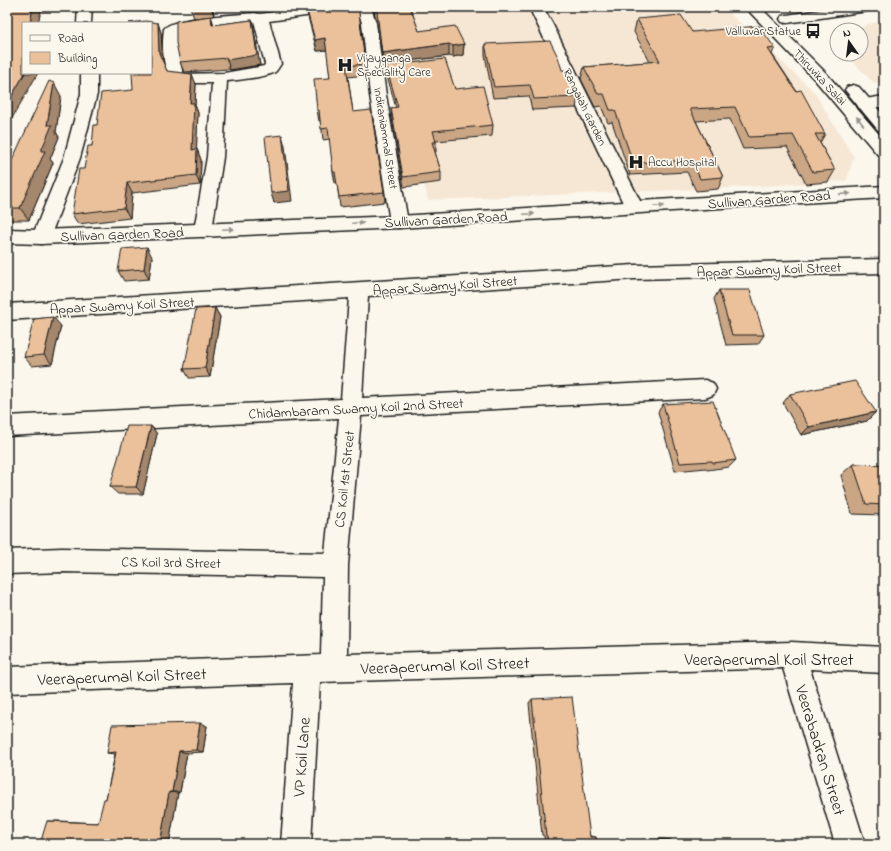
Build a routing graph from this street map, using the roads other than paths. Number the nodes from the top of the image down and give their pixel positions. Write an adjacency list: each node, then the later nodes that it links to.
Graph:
1 (85, 7): 9 (street)
2 (342, 7): 7 (street)
3 (364, 7): 21 (street, Indiraniammal Street)
4 (536, 7): 20 (street, Rangaiah Garden)
5 (752, 7): 18 (street, Thiruvika Salai, one-way to 5)
6 (867, 7): 8 (street)
7 (260, 18): 13 (street); 13 (street)
8 (787, 20)
9 (84, 22)
10 (812, 46): 11 (street, Thiruvika Salai)
11 (828, 63)
12 (89, 74): 24 (street)
13 (220, 77): 22 (street)
14 (844, 80): 16 (street, Thiruvika Salai)
15 (884, 101): 16 (street)
16 (865, 104): 17 (street, Thiruvika Salai)
17 (884, 126)
18 (884, 151)
19 (884, 192): 20 (street, Sullivan Garden Road, one-way to 19)
20 (634, 207): 21 (street, Sullivan Garden Road, one-way to 20)
21 (399, 222): 22 (street, Sullivan Garden Road, one-way to 21)
22 (203, 230): 24 (street, Sullivan Garden Road)
23 (7, 236): 24 (street, Sullivan Garden Road)
24 (41, 237)
25 (884, 266): 26 (street, Appar Swamy Koil Street)
26 (359, 291): 27 (street, Appar Swamy Koil Street); 29 (street, CS Koil 1st Street)
27 (7, 312)
28 (706, 389): 29 (street, Chidambaram Swamy Koil 2nd Street)
29 (351, 409): 30 (street, Chidambaram Swamy Koil 2nd Street); 32 (street, CS Koil 1st Street)
30 (7, 426)
31 (7, 562): 32 (street, CS Koil 3rd Street)
32 (336, 565): 35 (street, CS Koil 1st Street)
33 (792, 655): 34 (street, Veeraperumal Koil Street); 35 (street, Veeraperumal Koil Street); 39 (street, Veerabadran Street)
34 (884, 660)
35 (334, 668): 36 (street, Veeraperumal Koil Street)
36 (307, 670): 37 (street, Veeraperumal Koil Street); 38 (street, VP Koil Lane)
37 (7, 680)
38 (296, 844)
39 (850, 844)

